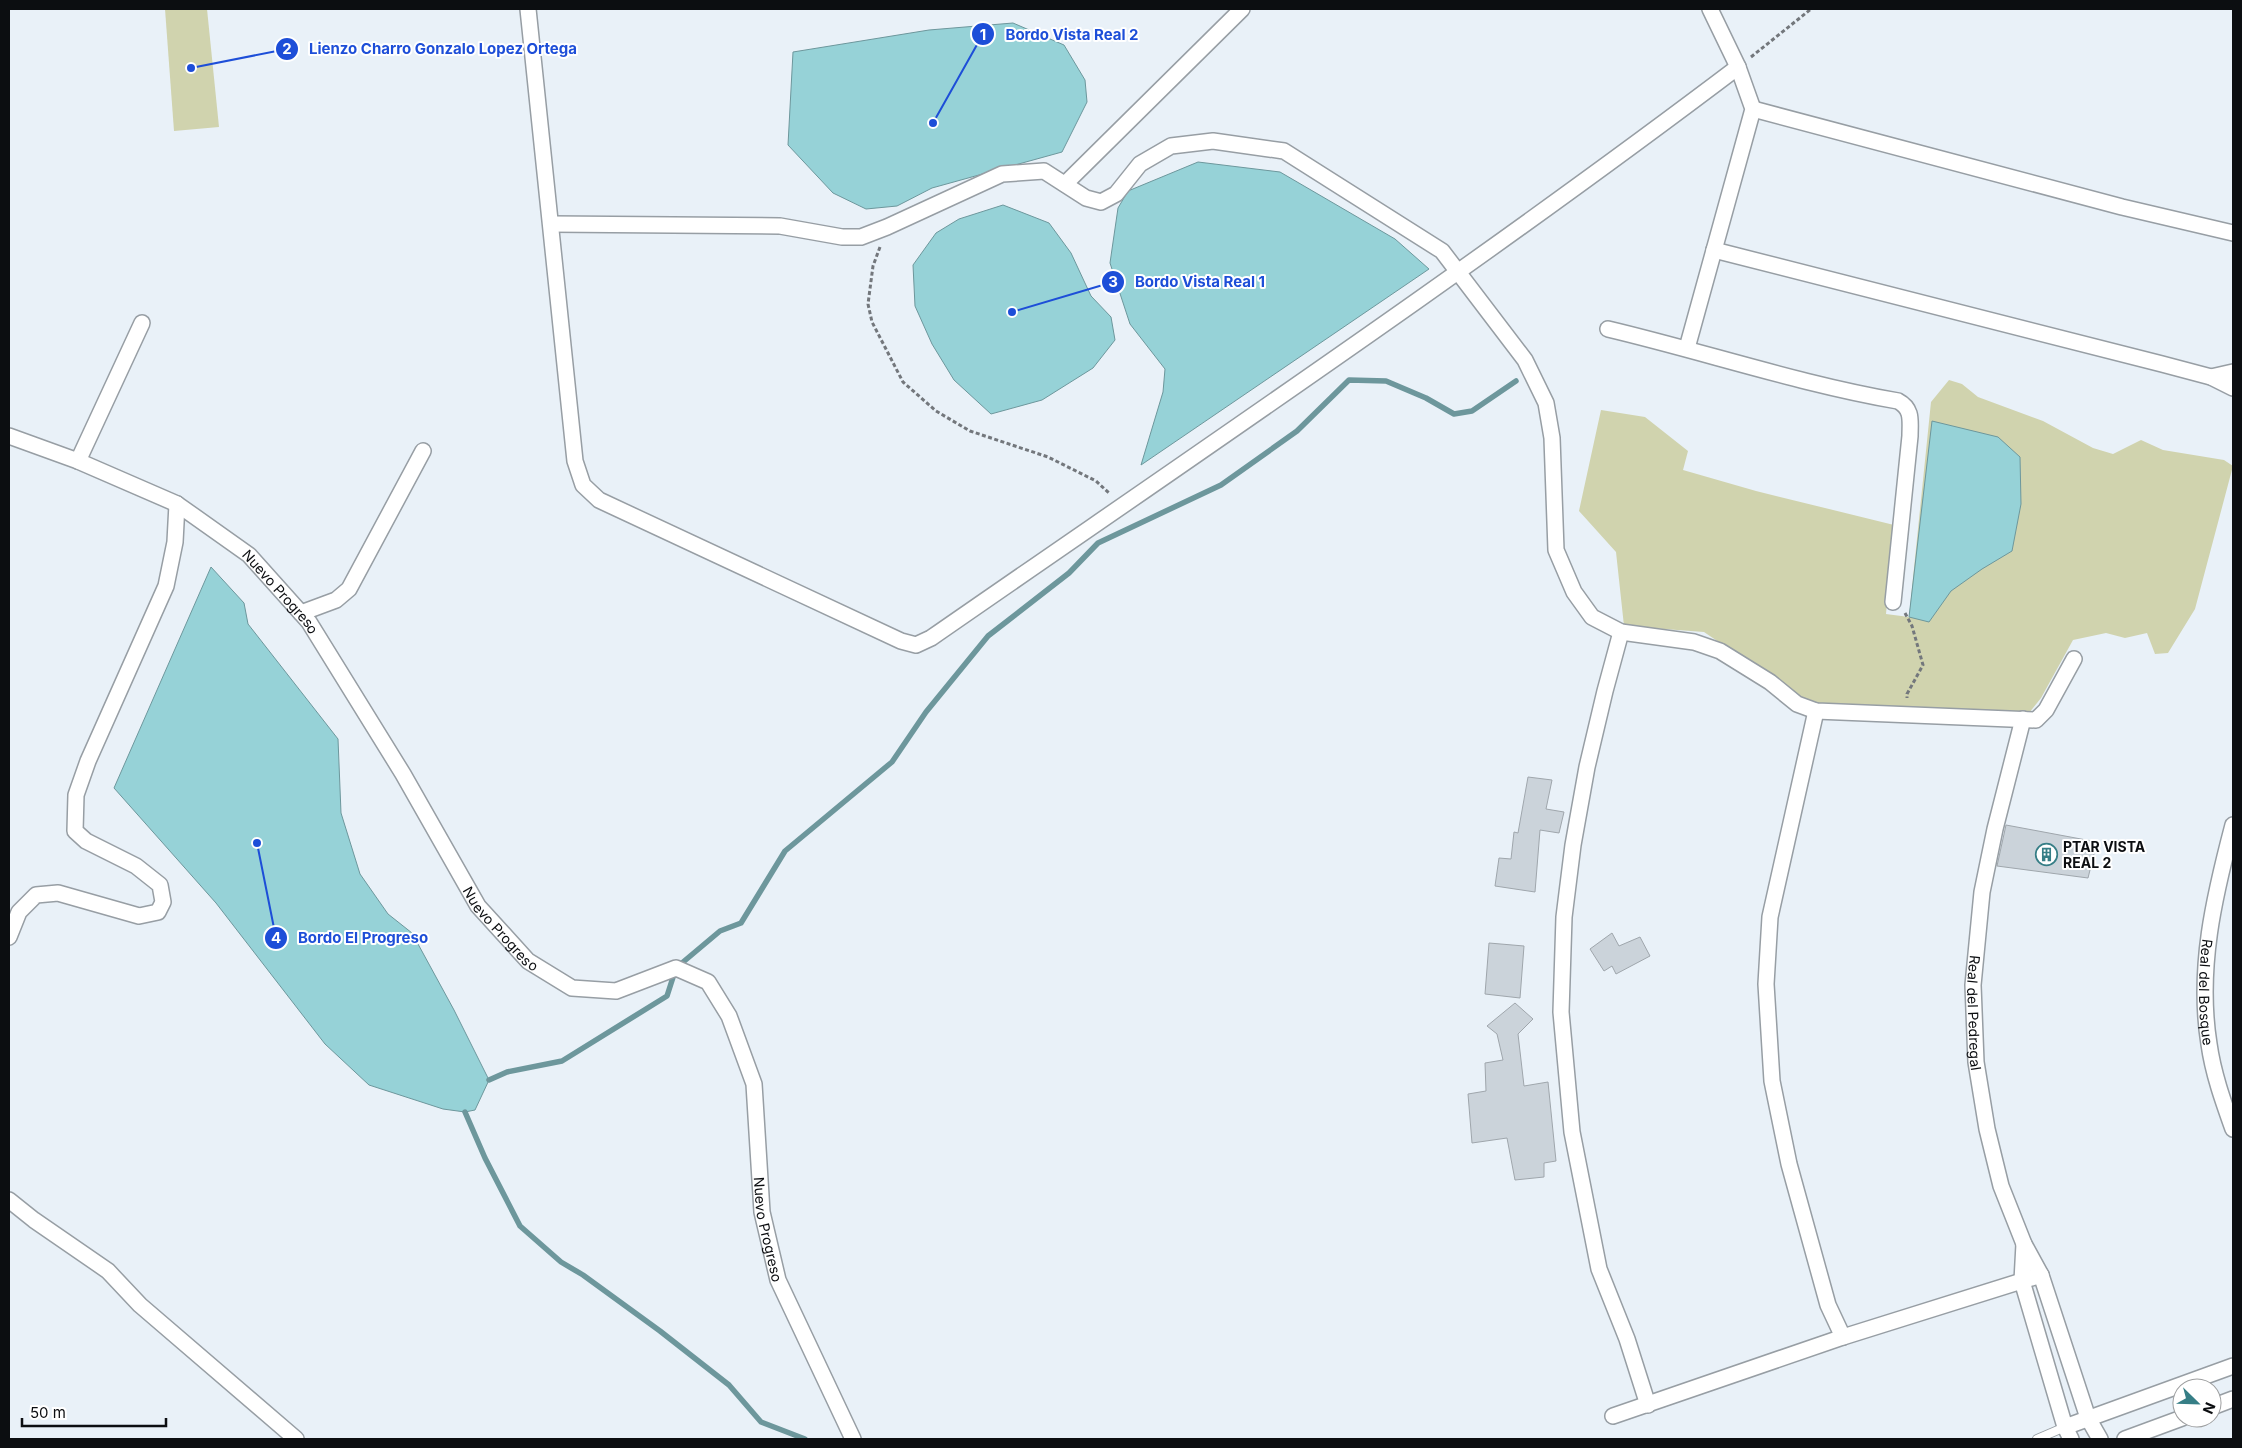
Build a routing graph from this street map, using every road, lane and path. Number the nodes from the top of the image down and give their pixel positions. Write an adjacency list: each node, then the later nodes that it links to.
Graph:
1 (528, 9): 8 (street)
2 (1242, 9): 7 (street)
3 (1710, 9): 5 (street)
4 (1811, 9): 5 (path)
5 (1738, 67): 6 (street); 12 (street)
6 (1753, 109): 10 (street); 11 (street)
7 (1065, 184): 9 (street); 12 (street)
8 (551, 224): 9 (street); 12 (street)
9 (887, 227): 22 (path)
10 (2233, 233)
11 (1714, 250): 15 (street); 17 (street)
12 (1459, 273): 26 (street)
13 (142, 324): 21 (street)
14 (1608, 329): 15 (street)
15 (1687, 348): 24 (street)
16 (2233, 372): 17 (street)
17 (2211, 377): 18 (street)
18 (2233, 388)
19 (9, 436): 21 (street, Nuevo Progreso)
20 (423, 451): 25 (street)
21 (78, 461): 23 (street, Nuevo Progreso)
22 (1109, 492)
23 (177, 504): 25 (street, Nuevo Progreso); 32 (street)
24 (1893, 602): 29 (path)
25 (301, 613): 46 (street, Nuevo Progreso)
26 (1622, 632): 28 (street); 40 (street)
27 (2074, 659): 30 (street)
28 (1816, 711): 29 (street); 38 (street)
29 (1907, 714): 30 (street)
30 (2023, 719): 35 (street, Real del Pedregal)
31 (2233, 825): 33 (street, Real del Bosque)
32 (9, 937)
33 (2233, 1129)
34 (9, 1200): 45 (street)
35 (2024, 1244): 36 (street, Real del Pedregal); 37 (street)
36 (2041, 1275): 37 (street); 42 (street, Real del Pedregal)
37 (2022, 1281): 38 (street); 44 (street)
38 (1843, 1337): 40 (street)
39 (2233, 1366): 42 (street)
40 (1648, 1405): 41 (street)
41 (1613, 1416)
42 (2088, 1418): 44 (street); 48 (street, Real del Pedregal)
43 (2172, 1422): 49 (street)
44 (2068, 1433): 47 (lane)
45 (296, 1439)
46 (853, 1439)
47 (2036, 1439)
48 (2100, 1439)
49 (2125, 1439)

